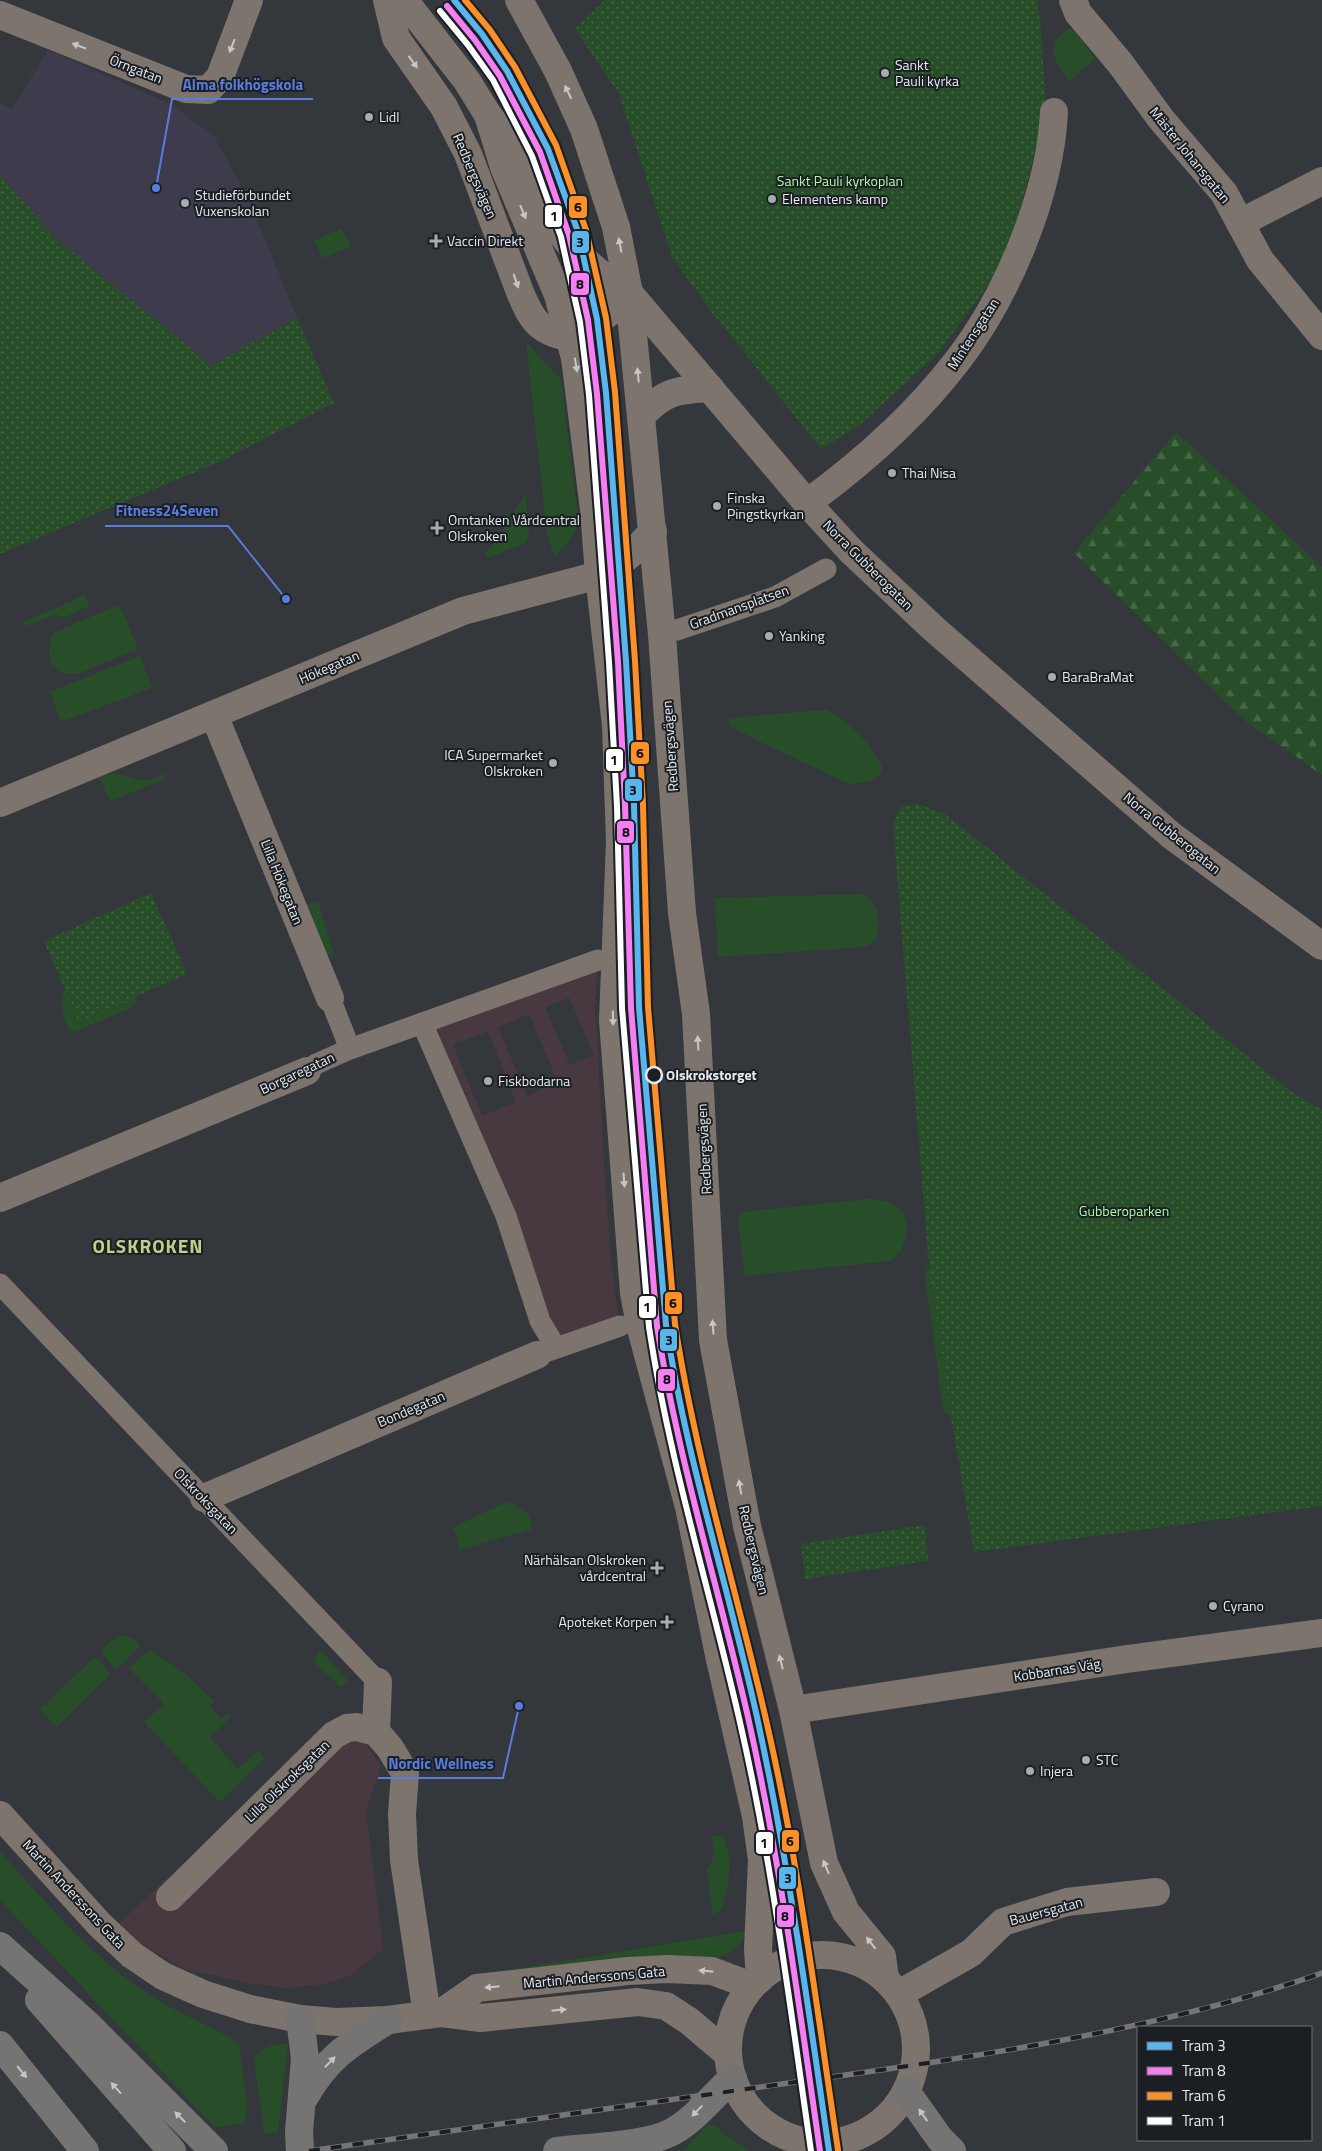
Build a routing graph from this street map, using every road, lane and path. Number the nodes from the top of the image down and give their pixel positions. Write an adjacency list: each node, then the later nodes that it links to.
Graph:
1 (250, 0): 6 (street, Örngatan, one-way to 6)
2 (387, 0): 13 (street, Redbergsvägen, one-way to 13)
3 (404, 0): 8 (street)
4 (519, 0): 11 (street, Redbergsvägen, one-way to 4)
5 (1073, 0): 10 (street, Mäster Johansgatan)
6 (0, 15)
7 (1054, 112): 16 (street, Mintensgatan)
8 (488, 115): 11 (street, Norra Gubberogatan); 13 (street, one-way to 13)
9 (1322, 181): 10 (street)
10 (1240, 223): 12 (street, Mäster Johansgatan)
11 (629, 293): 13 (street); 14 (street, Norra Gubberogatan); 15 (street, Redbergsvägen, one-way to 11)
12 (1322, 336)
13 (571, 338): 19 (street, one-way to 19)
14 (710, 388): 15 (street); 16 (street, Norra Gubberogatan)
15 (642, 416): 17 (street, Redbergsvägen)
16 (807, 503): 23 (street, Norra Gubberogatan)
17 (653, 532): 19 (street, Hökegatan); 36 (street, Redbergsvägen, one-way to 17)
18 (826, 570): 20 (street, Gradmansplatsen)
19 (599, 575): 21 (street, Hökegatan); 43 (street, one-way to 43)
20 (677, 630)
21 (214, 715): 22 (street, Hökegatan); 25 (street, Lilla Hökegatan)
22 (0, 803)
23 (1322, 946)
24 (598, 960): 26 (street, Borgaregatan)
25 (330, 998): 27 (street, Lilla Hökegatan)
26 (422, 1024): 27 (street, Borgaregatan); 32 (street)
27 (350, 1049): 28 (street, Borgaregatan)
28 (307, 1071): 29 (street, Borgaregatan)
29 (0, 1198)
30 (0, 1284): 33 (street, Olskroksgatan)
31 (620, 1326): 32 (street, Bondegatan)
32 (546, 1352): 33 (street, Bondegatan)
33 (204, 1498): 35 (street, Olskroksgatan)
34 (1322, 1633): 36 (street, Kobbarnas Väg)
35 (378, 1682): 37 (street, Olskroksgatan)
36 (793, 1710): 44 (street, Redbergsvägen, one-way to 36)
37 (376, 1732): 40 (street, Lilla Olskroksgatan); 45 (street)
38 (0, 1815): 46 (street, Martin Anderssons Gata)
39 (1156, 1892): 44 (street, Bauersgatan)
40 (170, 1897)
41 (0, 1946): 58 (highway, one-way to 41)
42 (0, 1953): 57 (highway, one-way to 42)
43 (756, 1982): 44 (street); 45 (street, Martin Anderssons Gata, one-way to 45); 49 (street)
44 (892, 1987): 50 (street, Redbergsvägen)
45 (434, 2014): 47 (street, Martin Anderssons Gata); 49 (street, Martin Anderssons Gata, one-way to 49)
46 (300, 2019): 47 (street, Martin Anderssons Gata); 51 (highway)
47 (388, 2020): 51 (highway, one-way to 47)
48 (0, 2045): 52 (highway, one-way to 52)
49 (730, 2066): 54 (street, Redbergsvägen); 60 (highway, one-way to 60)
50 (906, 2090): 53 (street, Redbergsvägen); 61 (highway, one-way to 50)
51 (302, 2102): 59 (highway)
52 (61, 2120): 55 (highway); 56 (highway)
53 (872, 2140): 54 (street, Redbergsvägen)
54 (791, 2144)
55 (85, 2151)
56 (92, 2151)
57 (172, 2151)
58 (214, 2151)
59 (300, 2151)
60 (557, 2151)
61 (952, 2151)

